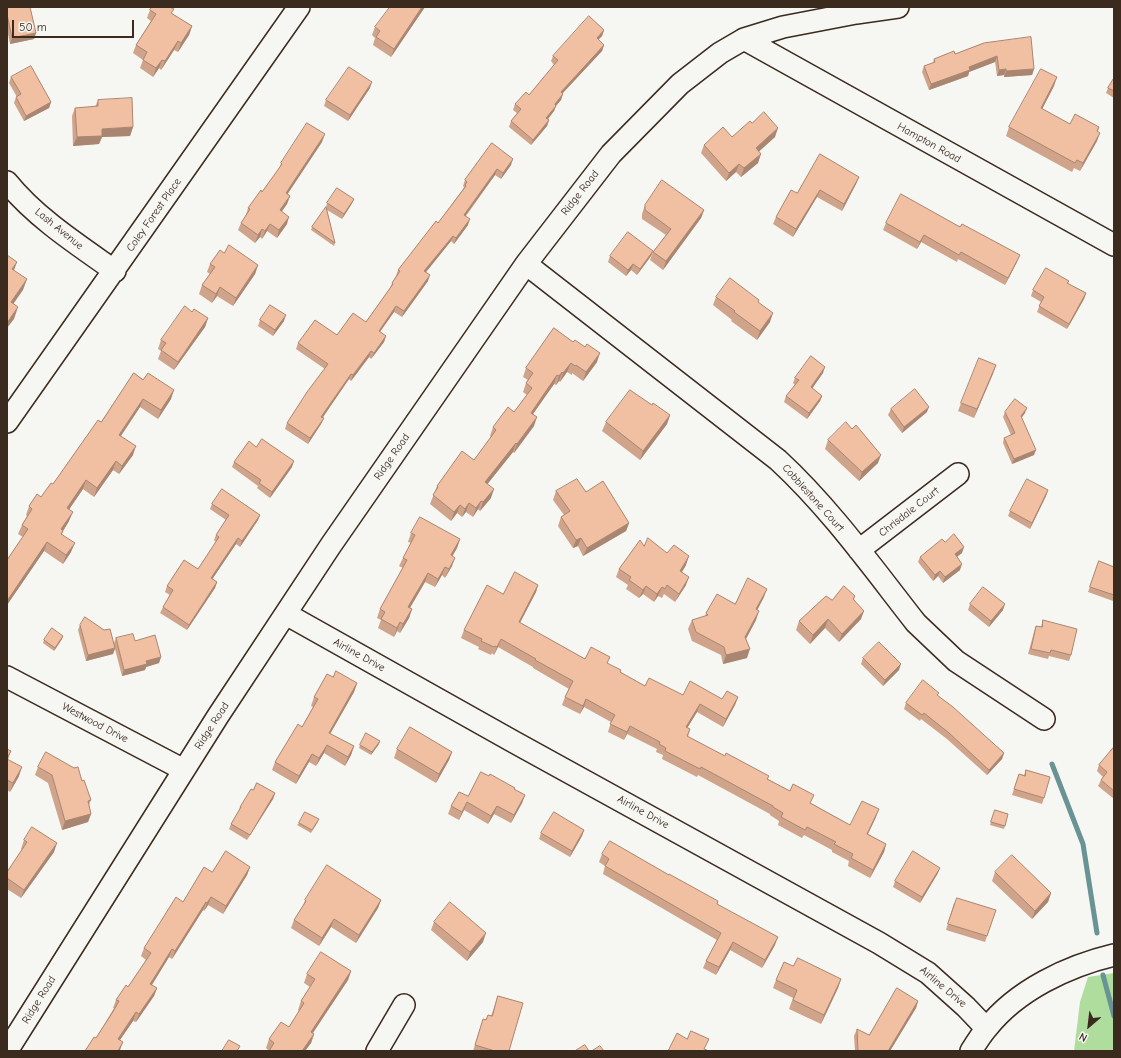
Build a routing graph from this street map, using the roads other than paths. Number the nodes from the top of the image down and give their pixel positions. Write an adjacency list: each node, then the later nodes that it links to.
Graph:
1 (299, 7): 7 (street, Coley Forest Place)
2 (898, 7): 3 (street, Ridge Road)
3 (744, 39): 5 (street, Hampton Road); 6 (street, Ridge Road)
4 (7, 182): 7 (street, Lash Avenue)
5 (1114, 245)
6 (526, 264): 10 (street, Cobblestone Court); 11 (street, Ridge Road)
7 (115, 271): 8 (street, Coley Forest Place)
8 (7, 422)
9 (958, 474): 10 (street, Chrisdale Court)
10 (859, 550): 13 (street, Cobblestone Court)
11 (286, 614): 14 (street, Ridge Road); 17 (street, Airline Drive)
12 (7, 677): 14 (street, Westwood Drive)
13 (1044, 719)
14 (184, 770): 18 (street, Ridge Road)
15 (1114, 955): 17 (street)
16 (404, 1005): 19 (street)
17 (986, 1028): 20 (street)
18 (8, 1051)
19 (377, 1051)
20 (971, 1051)

